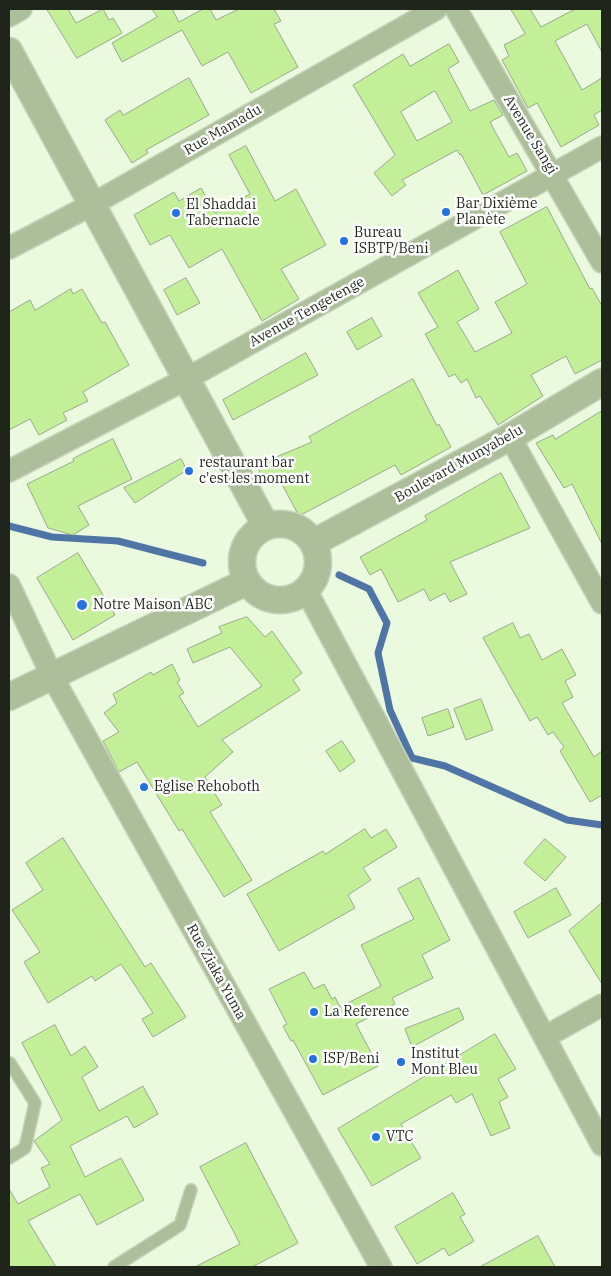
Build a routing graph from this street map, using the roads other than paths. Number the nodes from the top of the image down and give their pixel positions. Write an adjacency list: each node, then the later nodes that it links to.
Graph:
1 (22, 9): 4 (street)
2 (436, 9): 8 (street, Rue Mamadu)
3 (456, 9): 7 (street, Avenue Sangi)
4 (9, 16)
5 (9, 50): 8 (street)
6 (602, 148): 7 (street, Avenue Tengetenge)
7 (553, 174): 10 (street, Avenue Sangi); 11 (street, Avenue Tengetenge)
8 (93, 204): 9 (street, Rue Mamadu); 11 (street)
9 (9, 248)
10 (602, 262)
11 (188, 378): 14 (street, Avenue Tengetenge); 15 (street)
12 (602, 382): 13 (street, Boulevard Munyabelu)
13 (510, 437): 16 (street, Boulevard Munyabelu); 20 (street)
14 (9, 471)
15 (266, 526): 16 (street); 17 (street)
16 (313, 543): 19 (street)
17 (246, 582): 19 (street); 21 (street)
18 (9, 585): 21 (street, Rue Ziaka Yuma)
19 (306, 590): 24 (street)
20 (602, 603)
21 (52, 676): 22 (street); 30 (street, Rue Ziaka Yuma)
22 (9, 697)
23 (602, 1005): 24 (street)
24 (545, 1037): 26 (street)
25 (10, 1063): 27 (lane)
26 (602, 1145)
27 (9, 1158)
28 (191, 1190): 29 (lane)
29 (114, 1267)
30 (381, 1267)

